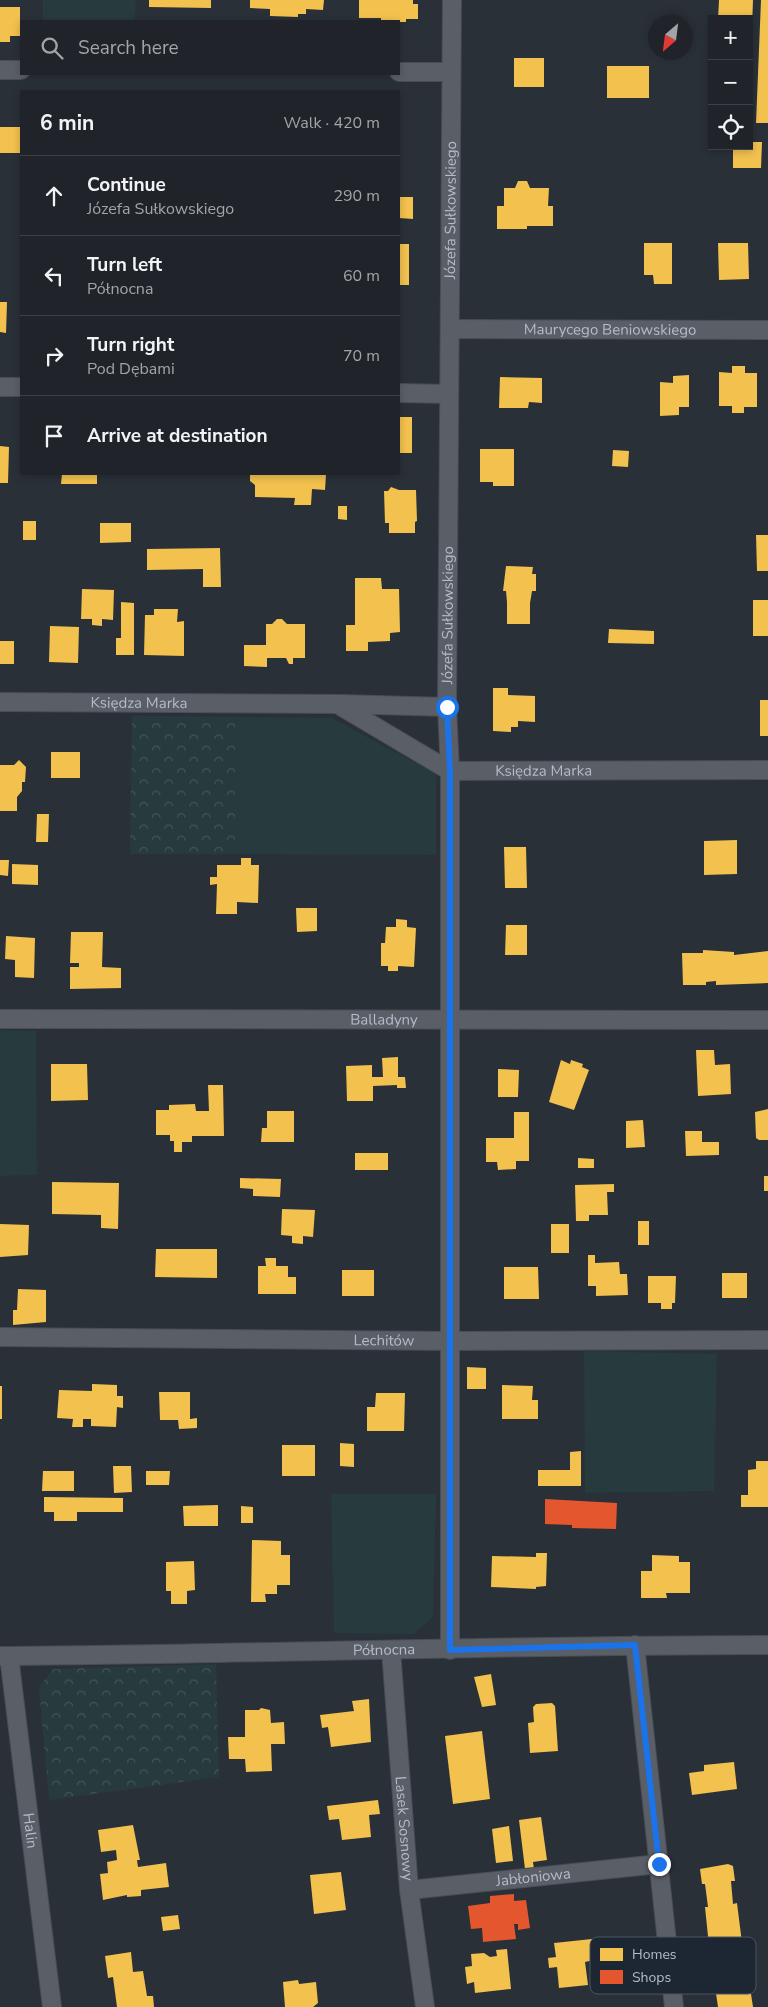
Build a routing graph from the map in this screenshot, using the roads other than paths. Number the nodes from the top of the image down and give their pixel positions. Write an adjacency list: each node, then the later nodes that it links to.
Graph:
1 (452, 0): 5 (street, Józefa Sułkowskiego)
2 (0, 70): 3 (street)
3 (20, 70)
4 (400, 72): 5 (street)
5 (451, 72): 6 (street, Józefa Sułkowskiego)
6 (451, 330): 7 (street, Maurycego Beniowskiego); 11 (street, Józefa Sułkowskiego)
7 (768, 330)
8 (0, 387): 9 (street)
9 (20, 387)
10 (400, 393): 11 (street)
11 (449, 394): 14 (street, Józefa Sułkowskiego)
12 (0, 702): 13 (street, Księdza Marka)
13 (337, 704): 14 (street, Księdza Marka); 16 (street)
14 (447, 707): 16 (street, Józefa Sułkowskiego)
15 (768, 770): 16 (street, Księdza Marka)
16 (450, 771): 19 (street, Józefa Sułkowskiego)
17 (0, 1020): 19 (street, Balladyny)
18 (768, 1020): 19 (street, Balladyny)
19 (449, 1021): 22 (street, Józefa Sułkowskiego)
20 (0, 1337): 22 (street, Lechitów)
21 (768, 1340): 22 (street, Lechitów)
22 (450, 1341): 26 (street, Józefa Sułkowskiego)
23 (768, 1644): 24 (street, Północna)
24 (635, 1645): 26 (street, Północna); 28 (street)
25 (391, 1650): 26 (street, Północna); 27 (street, Północna); 29 (street, Lasek Sosnowy)
26 (450, 1650)
27 (5, 1656): 32 (street, Halin)
28 (659, 1864): 29 (street, Jabłoniowa); 30 (street)
29 (409, 1890): 33 (street, Lasek Sosnowy)
30 (667, 1937)
31 (673, 1994): 34 (street)
32 (52, 2007)
33 (424, 2007)
34 (674, 2007)

